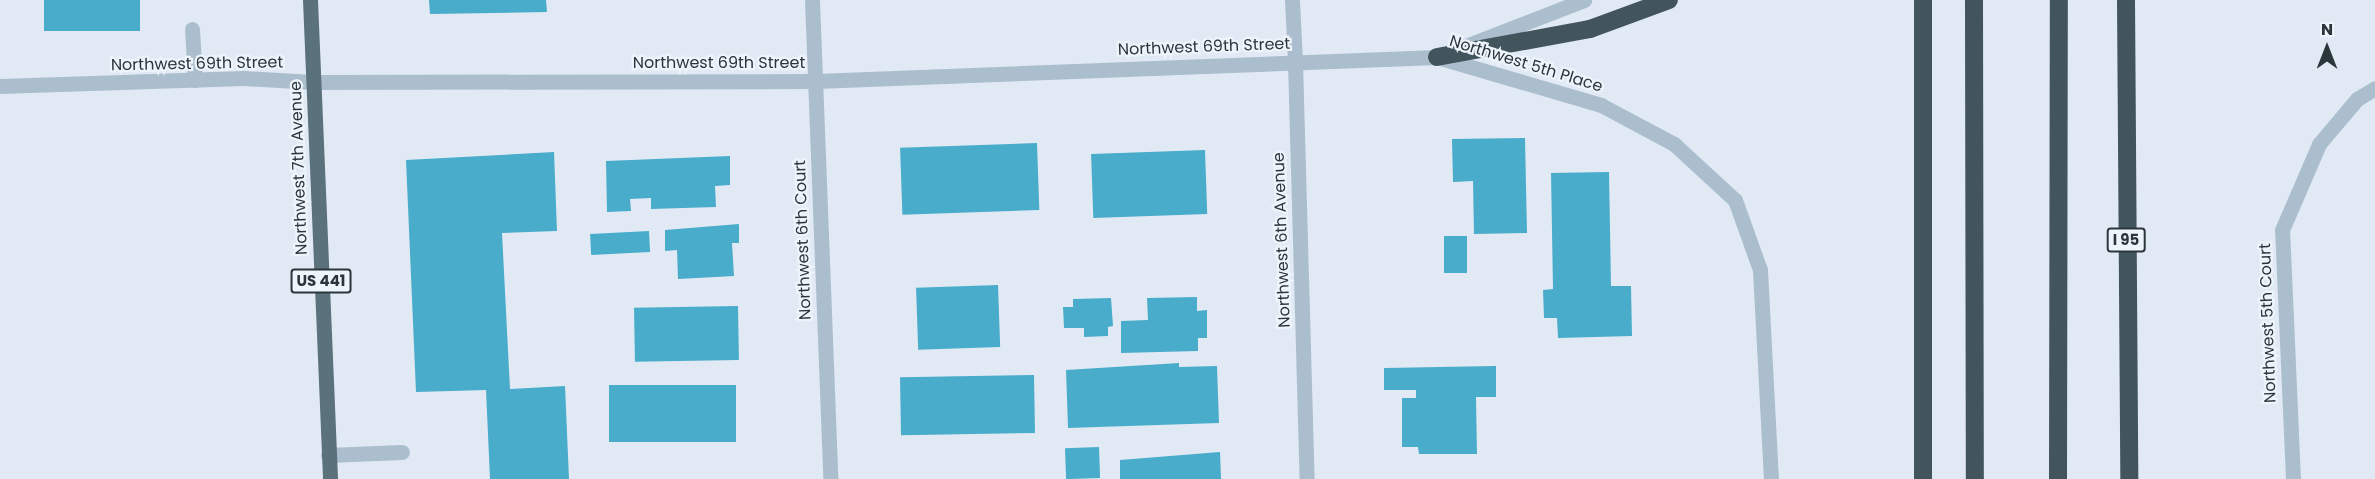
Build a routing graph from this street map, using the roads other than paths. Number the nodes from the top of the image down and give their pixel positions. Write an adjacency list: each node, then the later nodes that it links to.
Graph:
1 (310, 0): 15 (main road, Northwest 7th Avenue / US 441)
2 (812, 0): 14 (street, Northwest 6th Court)
3 (1292, 0): 12 (street, Northwest 6th Avenue)
4 (1584, 0): 11 (street, Northwest 5th Place)
5 (1669, 0): 11 (highway)
6 (1923, 0): 24 (highway)
7 (1974, 0): 25 (highway)
8 (2059, 0): 26 (highway)
9 (2126, 0): 27 (highway, I 95)
10 (192, 29): 13 (street)
11 (1437, 57): 12 (street, Northwest 69th Street); 23 (street, Northwest 5th Place)
12 (1295, 62): 14 (street, Northwest 69th Street); 22 (street, Northwest 6th Avenue)
13 (195, 80): 15 (street, Northwest 69th Street); 16 (street, Northwest 69th Street)
14 (816, 81): 15 (street, Northwest 69th Street); 21 (street, Northwest 6th Court)
15 (313, 82): 19 (main road, Northwest 7th Avenue / US 441)
16 (0, 86)
17 (2375, 88): 28 (street, Northwest 5th Court)
18 (402, 452): 19 (street)
19 (328, 455): 20 (main road, Northwest 7th Avenue / US 441)
20 (330, 479)
21 (830, 479)
22 (1307, 479)
23 (1771, 479)
24 (1923, 479)
25 (1975, 479)
26 (2058, 479)
27 (2129, 479)
28 (2293, 479)

